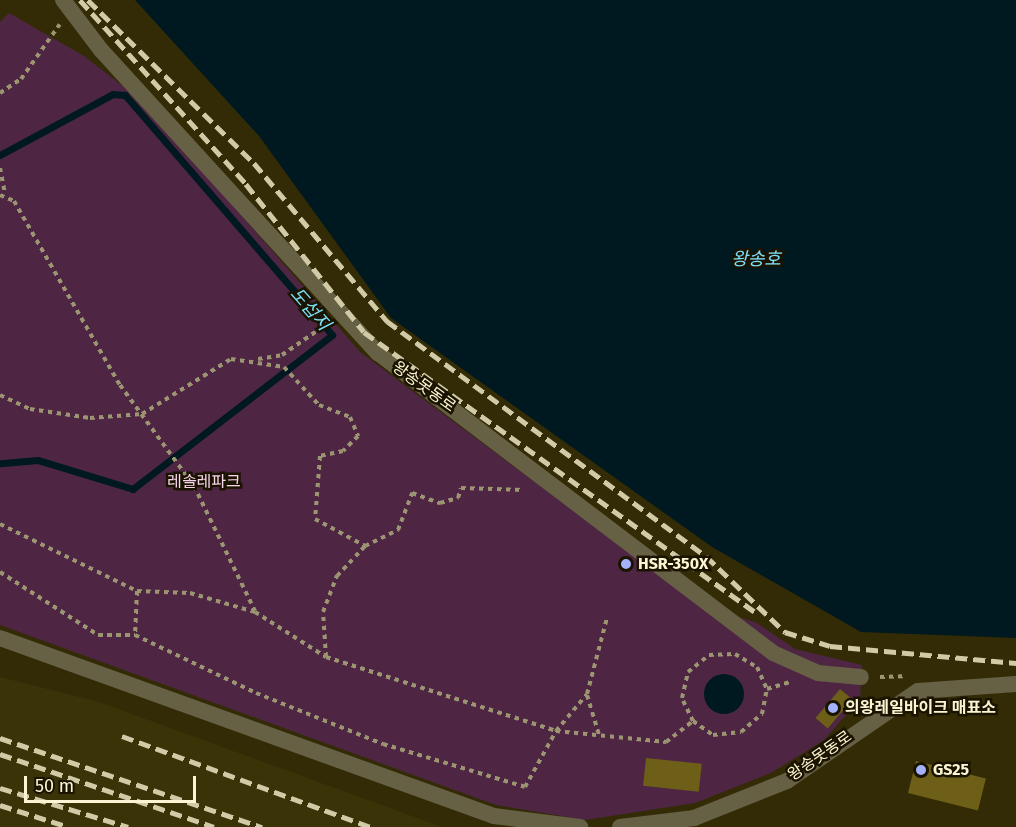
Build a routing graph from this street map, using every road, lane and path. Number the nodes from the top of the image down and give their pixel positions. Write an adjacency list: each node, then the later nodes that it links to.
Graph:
1 (66, 6): 2 (path); 19 (street, 왕송못동로)
2 (0, 93)
3 (0, 169): 4 (path)
4 (3, 194): 8 (path)
5 (321, 327): 6 (path)
6 (257, 359): 8 (path); 11 (path)
7 (0, 395): 8 (path)
8 (142, 414): 14 (path)
9 (508, 489): 11 (path)
10 (0, 524): 13 (path)
11 (365, 546): 18 (path)
12 (0, 572): 16 (path)
13 (137, 591): 14 (path); 16 (path)
14 (255, 612): 18 (path)
15 (607, 618): 23 (path)
16 (135, 635): 25 (path)
17 (0, 638): 27 (street)
18 (326, 657): 25 (path)
19 (819, 673): 20 (street, 왕송못동로); 22 (path)
20 (861, 677)
21 (1016, 684): 28 (street, 왕송못동로)
22 (767, 689): 24 (path); 24 (path)
23 (587, 694): 25 (path); 26 (path)
24 (693, 721): 26 (path)
25 (556, 731): 26 (path)
26 (600, 738)
27 (580, 827)
28 (620, 827)

